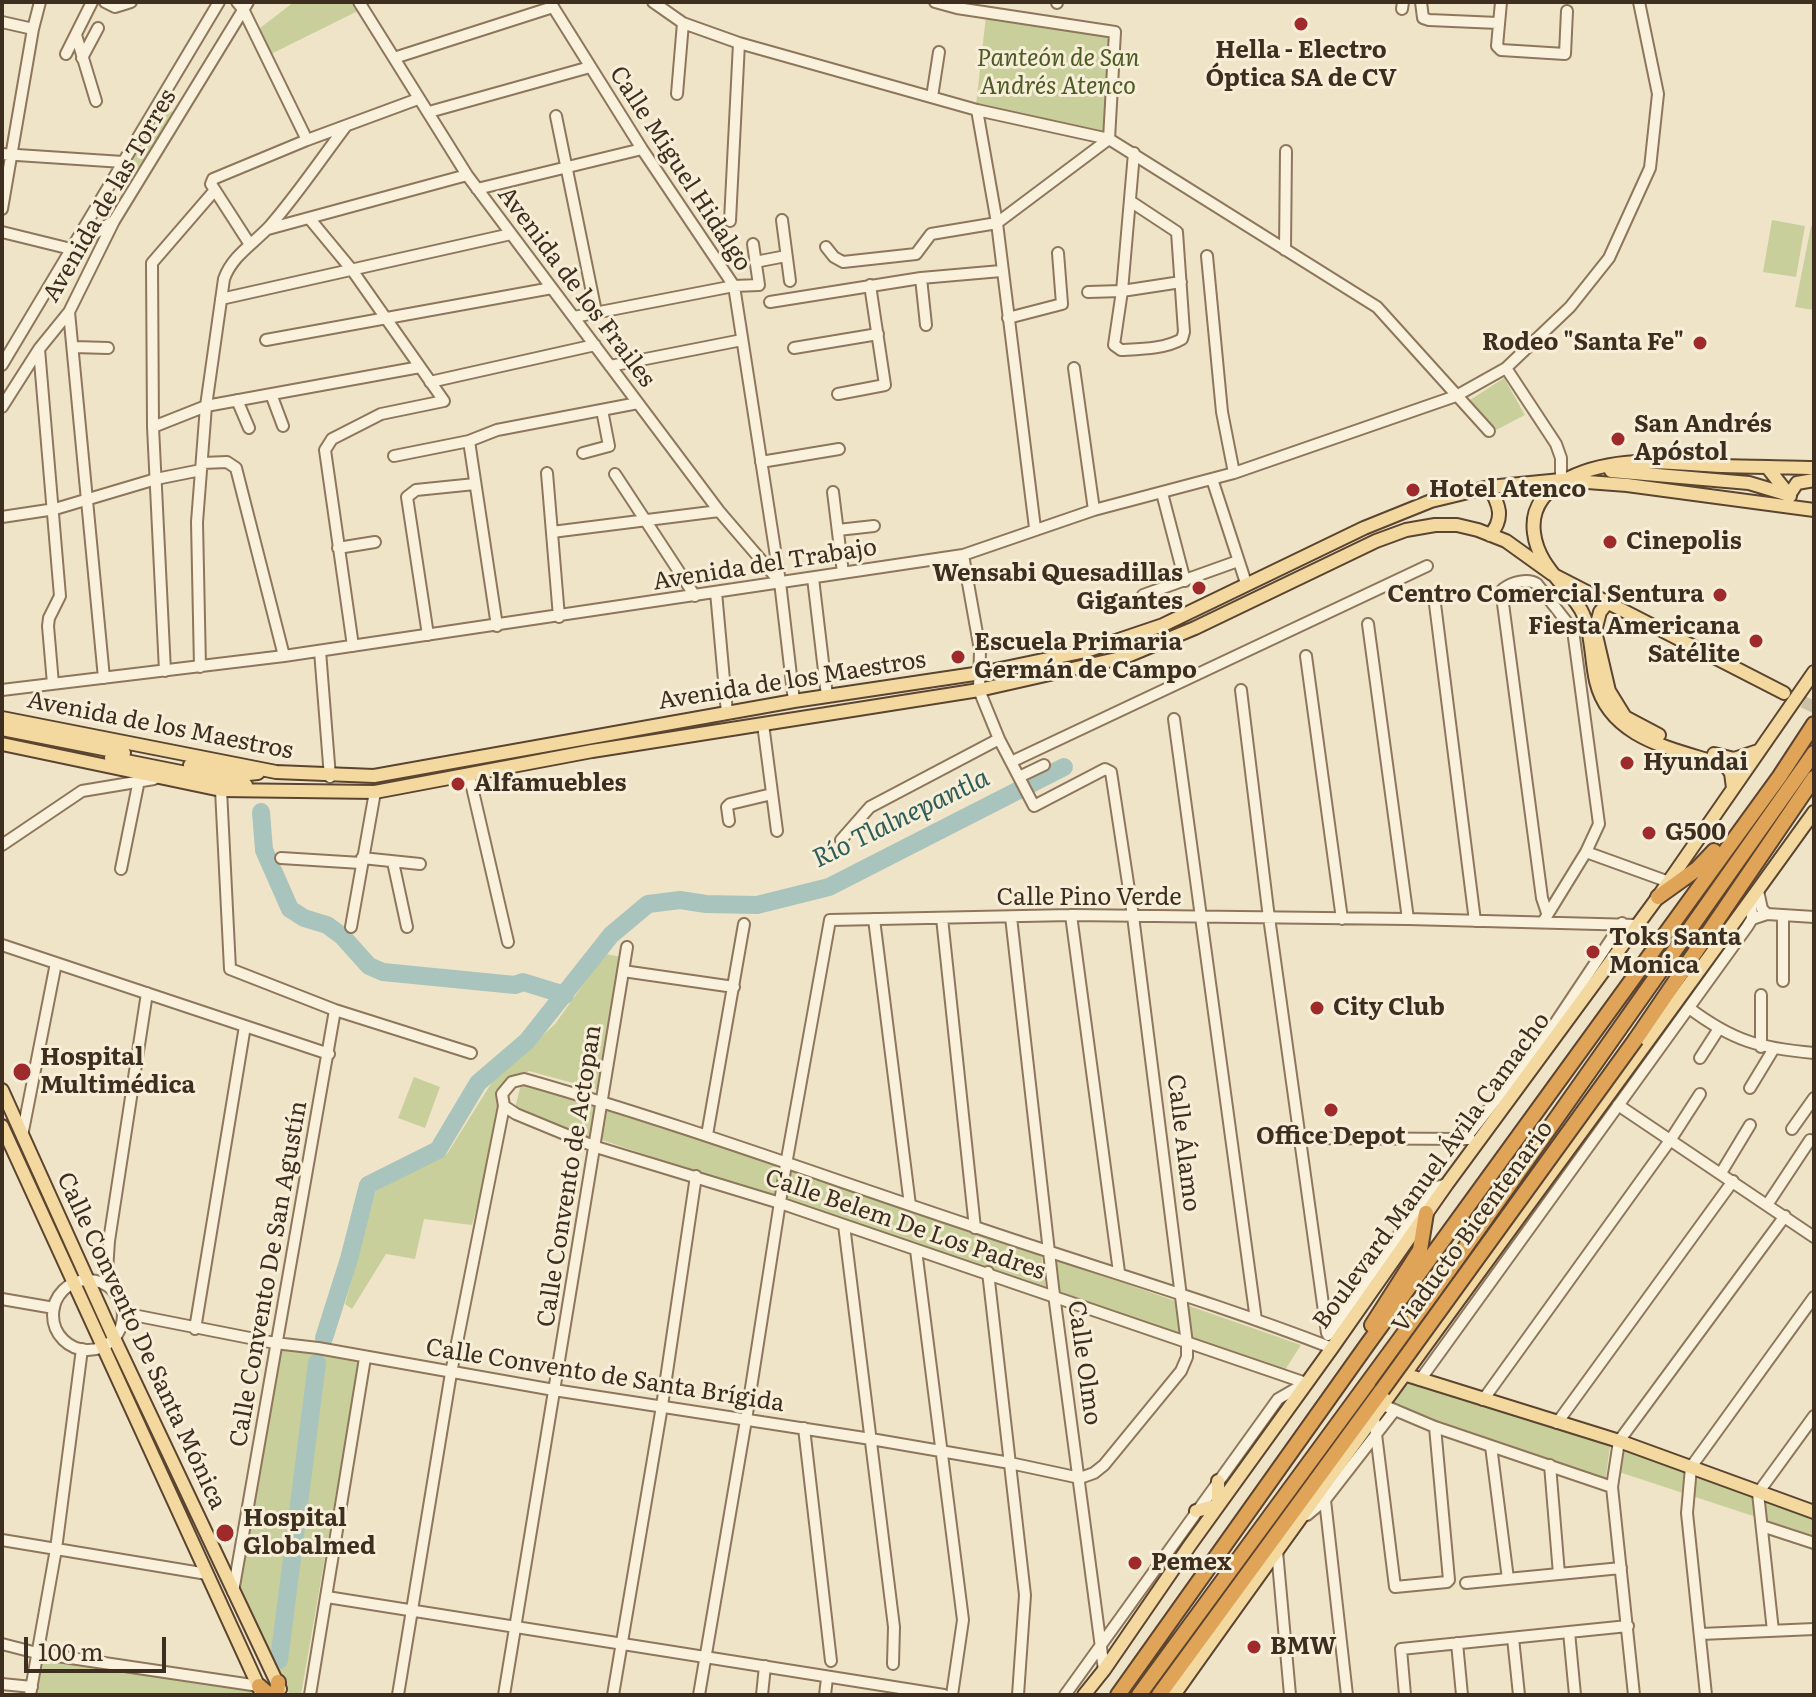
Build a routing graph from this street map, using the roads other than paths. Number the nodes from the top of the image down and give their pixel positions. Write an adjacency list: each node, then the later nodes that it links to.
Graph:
1 (40, 2): 20 (street)
2 (92, 2): 21 (street)
3 (105, 2): 4 (street)
4 (131, 2)
5 (219, 2): 42 (street, Avenida de las Torres)
6 (359, 2): 26 (street, Avenida de los Frailes)
7 (653, 2): 17 (street)
8 (935, 2): 14 (street)
9 (1421, 2): 18 (street)
10 (1501, 2): 18 (street)
11 (1639, 2): 96 (street, Avenida del Trabajo)
12 (243, 4): 37 (street); 51 (street, Avenida de las Torres)
13 (552, 4): 26 (street); 27 (street, Calle Miguel Hidalgo)
14 (958, 5): 36 (street)
15 (1567, 11): 18 (street)
16 (2, 22): 20 (street)
17 (683, 23): 22 (street); 28 (street)
18 (1498, 23)
19 (98, 28): 25 (street)
20 (33, 29): 41 (street)
21 (76, 35): 24 (street); 25 (street)
22 (739, 43): 29 (street); 52 (street)
23 (939, 52): 29 (street)
24 (66, 54)
25 (82, 58): 31 (street)
26 (394, 58): 30 (street, Avenida de los Frailes)
27 (590, 67): 33 (street); 38 (street, Calle Miguel Hidalgo)
28 (677, 94)
29 (932, 97): 32 (street)
30 (418, 99): 33 (street, Avenida de los Frailes); 35 (street)
31 (96, 101)
32 (977, 110): 36 (street); 53 (street)
33 (429, 112): 44 (street, Avenida de los Frailes)
34 (556, 116): 43 (street)
35 (346, 126): 37 (street); 54 (street)
36 (1109, 139): 40 (street); 53 (street)
37 (307, 140): 45 (street)
38 (642, 149): 43 (street); 72 (street, Calle Miguel Hidalgo)
39 (1286, 151): 61 (street)
40 (1134, 153): 47 (street); 61 (street)
41 (6, 154): 42 (street); 48 (street)
42 (123, 162): 60 (street, Avenida de las Torres)
43 (567, 168): 46 (street); 79 (street)
44 (467, 175): 46 (street, Avenida de los Frailes); 49 (street)
45 (214, 185): 57 (street); 107 (street)
46 (477, 189): 55 (street, Avenida de los Frailes)
47 (1130, 201): 70 (street); 74 (street)
48 (2, 209)
49 (309, 218): 54 (street); 66 (street)
50 (782, 220): 63 (street)
51 (114, 221): 60 (street); 78 (street, Avenida de las Torres)
52 (730, 221)
53 (997, 223): 59 (street); 67 (street)
54 (267, 229): 57 (street)
55 (511, 234): 66 (street); 73 (street, Avenida de los Frailes)
56 (3, 236): 60 (street)
57 (249, 243): 76 (street)
58 (753, 244): 65 (street)
59 (826, 247)
60 (71, 249): 92 (street, Avenida de las Torres)
61 (1285, 250): 100 (street)
62 (1058, 253): 81 (street)
63 (786, 256): 65 (street); 69 (street)
64 (1207, 256): 120 (street)
65 (755, 262): 72 (street)
66 (352, 270): 76 (street); 82 (street)
67 (999, 272): 68 (street); 81 (street)
68 (921, 278): 71 (street); 83 (street)
69 (790, 281)
70 (1181, 282): 74 (street); 74 (street)
71 (870, 285): 77 (street); 84 (street)
72 (734, 286): 79 (street); 86 (street, Calle Miguel Hidalgo)
73 (552, 288): 80 (street, Avenida de los Frailes); 82 (street)
74 (1122, 291): 75 (street)
75 (1088, 292)
76 (221, 299): 103 (street)
77 (770, 302)
78 (69, 312): 88 (street); 91 (street, Avenida de las Torres)
79 (596, 312): 80 (street)
80 (574, 317): 87 (street, Avenida de los Frailes)
81 (1008, 318): 140 (street)
82 (386, 320): 85 (street); 94 (street)
83 (926, 325)
84 (878, 334): 90 (street); 99 (street)
85 (266, 340)
86 (742, 340): 93 (street); 114 (street, Calle Miguel Hidalgo)
87 (595, 345): 93 (street, Avenida de los Frailes); 97 (street)
88 (74, 347): 89 (street); 131 (street)
89 (108, 348)
90 (794, 348)
91 (39, 349): 104 (street, Avenida de las Torres); 132 (street)
92 (2, 365)
93 (610, 366): 102 (street, Avenida de los Frailes)
94 (420, 367): 97 (street); 98 (street)
95 (1074, 368): 134 (street)
96 (1506, 368): 100 (street, Avenida del Trabajo); 124 (street)
97 (430, 382): 145 (street)
98 (271, 394): 101 (street); 106 (street)
99 (838, 394)
100 (1456, 396): 109 (street); 120 (street, Avenida del Trabajo)
101 (237, 400): 103 (street); 108 (street)
102 (638, 403): 105 (street); 136 (street, Avenida de los Frailes)
103 (206, 406): 107 (street); 115 (street)
104 (2, 407)
105 (602, 410): 110 (street); 112 (street)
106 (283, 426)
107 (153, 427): 122 (street)
108 (249, 428)
109 (1489, 431)
110 (469, 441): 113 (street); 126 (street)
111 (839, 449): 114 (street)
112 (583, 453)
113 (394, 456)
114 (761, 462): 153 (street, Calle Miguel Hidalgo)
115 (201, 467): 122 (street); 166 (street); 168 (street)
116 (1767, 467): 117 (main road, Avenida de los Maestros); 118 (main road, Avenida de los Maestros); 130 (main road)
117 (1814, 468)
118 (1590, 470): 124 (main road, Avenida de los Maestros); 130 (main road)
119 (547, 473): 142 (street)
120 (1234, 473): 123 (street, Avenida del Trabajo)
121 (615, 474): 138 (street)
122 (156, 479): 131 (street); 169 (street)
123 (1212, 479): 129 (street, Avenida del Trabajo); 147 (street)
124 (1561, 480): 127 (main road, Avenida de los Maestros); 133 (main road, Avenida de los Maestros); 150 (main road)
125 (1814, 480): 130 (main road)
126 (475, 484): 162 (street); 163 (street)
127 (1489, 487): 143 (main road); 154 (main road, Avenida de los Maestros)
128 (833, 492): 141 (street)
129 (1162, 493): 134 (street, Avenida del Trabajo); 152 (street)
130 (1789, 495): 133 (main road)
131 (88, 500): 132 (street); 172 (street)
132 (55, 509): 137 (street); 173 (street)
133 (1800, 509): 135 (main road, Avenida de los Maestros)
134 (1094, 510): 140 (street, Avenida del Trabajo)
135 (1814, 510)
136 (719, 511): 138 (street); 153 (street, Avenida de los Frailes)
137 (2, 517)
138 (647, 522): 142 (street); 157 (street)
139 (874, 526): 141 (street)
140 (1035, 528): 146 (street, Avenida del Trabajo)
141 (838, 530): 149 (street)
142 (552, 532): 160 (street)
143 (1490, 535): 150 (main road, Avenida de los Maestros); 175 (main road, Avenida de los Maestros)
144 (375, 542): 145 (street)
145 (338, 548): 164 (street)
146 (963, 555): 149 (street, Avenida del Trabajo); 171 (street)
147 (1238, 561): 152 (street); 154 (street)
148 (1427, 566): 191 (street)
149 (843, 573): 151 (street, Avenida del Trabajo)
150 (1552, 574): 158 (main road, Avenida de los Maestros); 202 (main road)
151 (813, 578): 153 (street, Avenida del Trabajo); 178 (street)
152 (1185, 581): 156 (street)
153 (780, 582): 155 (street, Avenida del Trabajo); 179 (street, Calle Miguel Hidalgo)
154 (1246, 583): 171 (main road, Avenida de los Maestros)
155 (716, 592): 157 (street, Avenida del Trabajo); 180 (street)
156 (1143, 595)
157 (695, 596): 160 (street, Avenida del Trabajo)
158 (1608, 602): 177 (main road, Avenida de los Maestros); 189 (main road)
159 (1435, 604): 235 (street)
160 (559, 617): 162 (street, Avenida del Trabajo)
161 (1368, 624): 231 (street)
162 (497, 626): 163 (street, Avenida del Trabajo)
163 (428, 635): 164 (street, Avenida del Trabajo)
164 (353, 646): 165 (street, Avenida del Trabajo)
165 (320, 651): 166 (street, Avenida del Trabajo); 196 (street)
166 (284, 656): 168 (street, Avenida del Trabajo)
167 (1306, 656): 230 (street)
168 (200, 667): 169 (street, Avenida del Trabajo)
169 (165, 671): 172 (street, Avenida del Trabajo)
170 (1814, 672): 189 (main road, Boulevard Manuel Ávila Camacho)
171 (981, 673): 175 (street); 178 (main road, Avenida de los Maestros)
172 (104, 678): 173 (street, Avenida del Trabajo)
173 (53, 684): 174 (street, Avenida del Trabajo)
174 (2, 690)
175 (979, 690): 183 (main road, Avenida de los Maestros); 187 (street)
176 (1241, 690): 229 (street)
177 (1784, 693)
178 (827, 696): 179 (main road, Avenida de los Maestros)
179 (794, 701): 180 (main road, Avenida de los Maestros)
180 (727, 713): 196 (main road, Avenida de los Maestros)
181 (2, 718): 193 (main road, Avenida de los Maestros)
182 (1174, 719): 228 (street)
183 (763, 724): 194 (main road, Avenida de los Maestros); 206 (street)
184 (1814, 724): 195 (highway, Boulevard Manuel Ávila Camacho)
185 (2, 729): 199 (main road)
186 (2, 736): 199 (main road, Avenida de los Maestros)
187 (999, 739): 191 (street); 210 (street)
188 (2, 744): 197 (main road, Avenida de los Maestros)
189 (1761, 750): 202 (main road, Boulevard Manuel Ávila Camacho)
190 (1814, 753): 303 (highway)
191 (1011, 762): 201 (street)
192 (1044, 765): 201 (street)
193 (276, 772): 196 (main road, Avenida de los Maestros); 199 (main road)
194 (469, 774): 205 (main road, Avenida de los Maestros); 240 (street)
195 (1780, 776): 220 (highway); 310 (highway, Boulevard Manuel Ávila Camacho)
196 (330, 777)
197 (160, 778): 200 (street); 203 (main road, Avenida de los Maestros)
198 (1814, 778): 395 (highway, Viaducto Bicentenario, bridge)
199 (238, 779): 204 (main road, Avenida de los Maestros)
200 (139, 780): 211 (street); 217 (street)
201 (1021, 780): 223 (street, Calle Álamo)
202 (1733, 788): 218 (main road, Boulevard Manuel Ávila Camacho)
203 (221, 790): 204 (main road, Avenida de los Maestros); 250 (street)
204 (277, 790): 205 (main road, Avenida de los Maestros)
205 (375, 792): 214 (street)
206 (772, 794): 208 (street); 209 (street)
207 (1814, 812): 219 (main road)
208 (729, 821)
209 (777, 831)
210 (841, 840)
211 (2, 845)
212 (1586, 852): 218 (street); 226 (street); 226 (street)
213 (281, 858): 214 (street)
214 (362, 860): 215 (street); 238 (street)
215 (393, 862): 216 (street); 239 (street)
216 (420, 864)
217 (121, 869)
218 (1669, 882): 220 (main road, Boulevard Manuel Ávila Camacho)
219 (1754, 895): 221 (street); 232 (street); 257 (main road)
220 (1658, 897): 237 (main road, Boulevard Manuel Ávila Camacho)
221 (1767, 914): 232 (street); 233 (street)
222 (1071, 915): 223 (street, Calle Pino Verde); 224 (street, Calle Pino Verde); 294 (street)
223 (1133, 916): 228 (street, Calle Pino Verde); 297 (street, Calle Álamo)
224 (1011, 917): 225 (street, Calle Pino Verde); 292 (street, Calle Olmo)
225 (942, 918): 227 (street, Calle Pino Verde); 289 (street)
226 (1545, 918): 235 (street, Calle Pino Verde); 237 (street, Calle Pino Verde)
227 (874, 919): 278 (street, Calle Pino Verde); 284 (street)
228 (1203, 919): 229 (street, Calle Pino Verde); 304 (street)
229 (1270, 919): 230 (street, Calle Pino Verde); 272 (street)
230 (1342, 919): 231 (street, Calle Pino Verde)
231 (1408, 919): 235 (street, Calle Pino Verde)
232 (1752, 919): 233 (street); 249 (street)
233 (1783, 919): 234 (street); 245 (street)
234 (1814, 920)
235 (1475, 921)
236 (744, 924): 246 (street)
237 (1629, 924): 273 (street, Boulevard Manuel Ávila Camacho); 275 (main road, Boulevard Manuel Ávila Camacho)
238 (351, 927)
239 (407, 927)
240 (508, 942)
241 (2, 945): 243 (street)
242 (627, 947): 244 (street, Calle Convento de Actopan)
243 (56, 963): 247 (street); 271 (street)
244 (623, 971): 246 (street); 264 (street, Calle Convento de Actopan)
245 (1783, 981)
246 (734, 987): 270 (street)
247 (147, 993): 251 (street); 296 (street)
248 (1761, 995): 253 (street)
249 (1689, 1008): 252 (street); 259 (street)
250 (335, 1010): 254 (street); 256 (street, Calle Convento De San Agustín)
251 (245, 1026): 256 (street); 305 (street)
252 (1718, 1030): 253 (street); 258 (street)
253 (1767, 1048): 255 (street); 260 (street)
254 (471, 1053)
255 (1814, 1053)
256 (329, 1054): 308 (street, Calle Convento De San Agustín)
257 (1636, 1057): 259 (main road); 314 (main road)
258 (1700, 1058)
259 (1647, 1065): 265 (street)
260 (1750, 1088)
261 (2, 1090): 271 (main road, Calle Convento De Santa Mónica)
262 (1700, 1094): 274 (street)
263 (1814, 1098): 269 (street)
264 (604, 1102): 266 (street, Calle Belem De Los Padres); 270 (street, Calle Belem De Los Padres); 277 (street, Calle Convento de Actopan)
265 (1618, 1105): 274 (street); 317 (street)
266 (504, 1106): 277 (street, Calle Belem De Los Padres); 315 (street)
267 (1750, 1125): 279 (street)
268 (2, 1126): 295 (main road, Calle Convento De Santa Mónica)
269 (1792, 1129)
270 (707, 1135): 278 (street, Calle Belem De Los Padres)
271 (22, 1136): 295 (main road, Calle Convento De Santa Mónica)
272 (1300, 1138): 273 (street); 306 (street)
273 (1465, 1139): 275 (street)
274 (1671, 1139): 279 (street); 320 (street)
275 (1479, 1140): 282 (main road, Boulevard Manuel Ávila Camacho)
276 (1810, 1140): 285 (street)
277 (596, 1147): 280 (street, Calle Belem De Los Padres); 319 (street, Calle Convento de Actopan)
278 (786, 1162): 283 (street, Calle Pino Verde); 284 (street, Calle Belem De Los Padres)
279 (1721, 1173): 281 (street)
280 (696, 1176): 283 (street, Calle Belem De Los Padres); 321 (street)
281 (1733, 1181): 285 (street); 326 (street)
282 (1447, 1184): 286 (main road, Boulevard Manuel Ávila Camacho); 306 (street)
283 (780, 1203): 288 (street, Calle Belem De Los Padres); 325 (street, Calle Pino Verde)
284 (910, 1205): 289 (street, Calle Belem De Los Padres)
285 (1767, 1205): 287 (street)
286 (1426, 1213): 310 (highway); 311 (main road, Boulevard Manuel Ávila Camacho)
287 (1785, 1216): 290 (street); 331 (street)
288 (844, 1225): 291 (street, Calle Belem De Los Padres); 330 (street)
289 (975, 1228): 292 (street, Calle Belem De Los Padres)
290 (1813, 1235)
291 (916, 1250): 293 (street, Calle Belem De Los Padres); 333 (street)
292 (1049, 1252): 294 (street, Calle Belem De Los Padres); 299 (street, Calle Olmo)
293 (988, 1272): 299 (street, Calle Belem De Los Padres); 334 (street)
294 (1119, 1272): 297 (street, Calle Belem De Los Padres)
295 (81, 1281): 296 (street); 301 (street); 307 (main road, Calle Convento De Santa Mónica)
296 (106, 1285): 302 (street)
297 (1182, 1295): 304 (street, Calle Belem De Los Padres); 309 (street, Calle Álamo)
298 (1814, 1297): 336 (street)
299 (1055, 1298): 309 (street, Calle Belem De Los Padres); 337 (street, Calle Olmo)
300 (2, 1299): 301 (street)
301 (54, 1308): 312 (street)
302 (123, 1313): 305 (street, Calle Convento de Santa Brígida); 307 (street)
303 (1419, 1313): 314 (highway); 394 (highway)
304 (1256, 1320): 311 (street, Calle Belem De Los Padres)
305 (195, 1329): 308 (street, Calle Convento de Santa Brígida)
306 (1327, 1333): 311 (street)
307 (109, 1342): 312 (street); 352 (main road, Calle Convento De Santa Mónica); 356 (main road, Calle Convento De Santa Mónica)
308 (275, 1343): 313 (street, Calle Convento de Santa Brígida); 356 (street, Calle Convento De San Agustín)
309 (1187, 1344): 318 (street, Calle Belem De Los Padres); 337 (street, Calle Álamo)
310 (1367, 1345): 393 (highway, Boulevard Manuel Ávila Camacho)
311 (1332, 1348): 318 (main road, Boulevard Manuel Ávila Camacho)
312 (82, 1349): 349 (street)
313 (365, 1358): 315 (street, Calle Convento de Santa Brígida); 357 (street)
314 (1417, 1360): 316 (main road)
315 (451, 1373): 319 (street, Calle Convento de Santa Brígida); 358 (street)
316 (1407, 1375): 317 (main road); 322 (main road)
317 (1420, 1380): 320 (main road)
318 (1306, 1383): 338 (street); 342 (main road, Boulevard Manuel Ávila Camacho)
319 (554, 1390): 321 (street, Calle Convento de Santa Brígida); 360 (street, Calle Convento de Actopan)
320 (1483, 1400): 326 (main road)
321 (662, 1406): 325 (street, Calle Convento de Santa Brígida); 368 (street)
322 (1389, 1407): 324 (main road); 327 (street); 329 (street)
323 (1814, 1416): 340 (street)
324 (1374, 1418): 329 (street); 345 (main road)
325 (746, 1420): 328 (street, Calle Convento de Santa Brígida); 371 (street, Calle Pino Verde)
326 (1557, 1423): 331 (main road)
327 (1435, 1427): 329 (street); 332 (street)
328 (804, 1428): 330 (street, Calle Convento de Santa Brígida); 372 (street)
329 (1376, 1435): 341 (street)
330 (871, 1439): 333 (street, Calle Convento de Santa Brígida); 373 (street)
331 (1619, 1441): 336 (main road); 339 (street)
332 (1491, 1446): 335 (street); 354 (street)
333 (942, 1452): 334 (street, Calle Convento de Santa Brígida); 389 (street)
334 (1010, 1463): 337 (street, Calle Convento de Santa Brígida); 390 (street)
335 (1550, 1465): 339 (street); 353 (street)
336 (1691, 1467): 340 (main road); 364 (street)
337 (1080, 1478): 369 (street, Calle Olmo)
338 (1218, 1481): 342 (main road); 343 (street)
339 (1612, 1487): 351 (street)
340 (1758, 1493): 344 (main road); 346 (street)
341 (1325, 1500): 345 (street); 398 (street)
342 (1218, 1505): 343 (main road); 375 (main road, Boulevard Manuel Ávila Camacho)
343 (1196, 1511): 369 (street)
344 (1814, 1512)
345 (1293, 1526): 350 (main road)
346 (1762, 1526): 348 (street); 362 (street)
347 (2, 1540): 349 (street)
348 (1814, 1543)
349 (56, 1549): 352 (street); 370 (street)
350 (1277, 1551): 396 (main road); 397 (street)
351 (1621, 1568): 353 (street); 359 (street)
352 (207, 1574): 380 (main road, Calle Convento De Santa Mónica)
353 (1559, 1574): 354 (street)
354 (1508, 1579): 355 (street)
355 (1466, 1583)
356 (233, 1592): 380 (main road, Calle Convento De Santa Mónica)
357 (327, 1597): 358 (street); 381 (street)
358 (413, 1612): 360 (street); 382 (street)
359 (1628, 1626): 363 (street); 403 (street)
360 (516, 1629): 368 (street); 383 (street, Calle Convento de Actopan)
361 (1814, 1629): 362 (street)
362 (1773, 1631): 364 (street)
363 (1569, 1632): 365 (street); 402 (street)
364 (1701, 1634): 404 (street)
365 (1513, 1638): 366 (street); 401 (street)
366 (1457, 1643): 399 (street); 400 (street)
367 (2, 1644): 370 (street)
368 (622, 1646): 371 (street); 384 (street)
369 (1100, 1649): 375 (street, Calle Olmo); 391 (street)
370 (37, 1653): 379 (street); 380 (street)
371 (704, 1657): 374 (street); 385 (street, Calle Pino Verde)
372 (831, 1661)
373 (893, 1664)
374 (765, 1666): 376 (street); 386 (street)
375 (1104, 1670): 392 (main road, Boulevard Manuel Ávila Camacho)
376 (827, 1678): 378 (street); 387 (street)
377 (2, 1684): 379 (street)
378 (892, 1690): 388 (street)
379 (31, 1691)
380 (271, 1691)
381 (310, 1695)
382 (398, 1695)
383 (504, 1695)
384 (613, 1695)
385 (699, 1695)
386 (762, 1695)
387 (825, 1695)
388 (944, 1695)
389 (952, 1695)
390 (1018, 1695)
391 (1065, 1695)
392 (1084, 1695)
393 (1118, 1695)
394 (1139, 1695)
395 (1159, 1695)
396 (1174, 1695)
397 (1290, 1695)
398 (1347, 1695)
399 (1405, 1695)
400 (1462, 1695)
401 (1519, 1695)
402 (1575, 1695)
403 (1634, 1695)
404 (1706, 1695)

